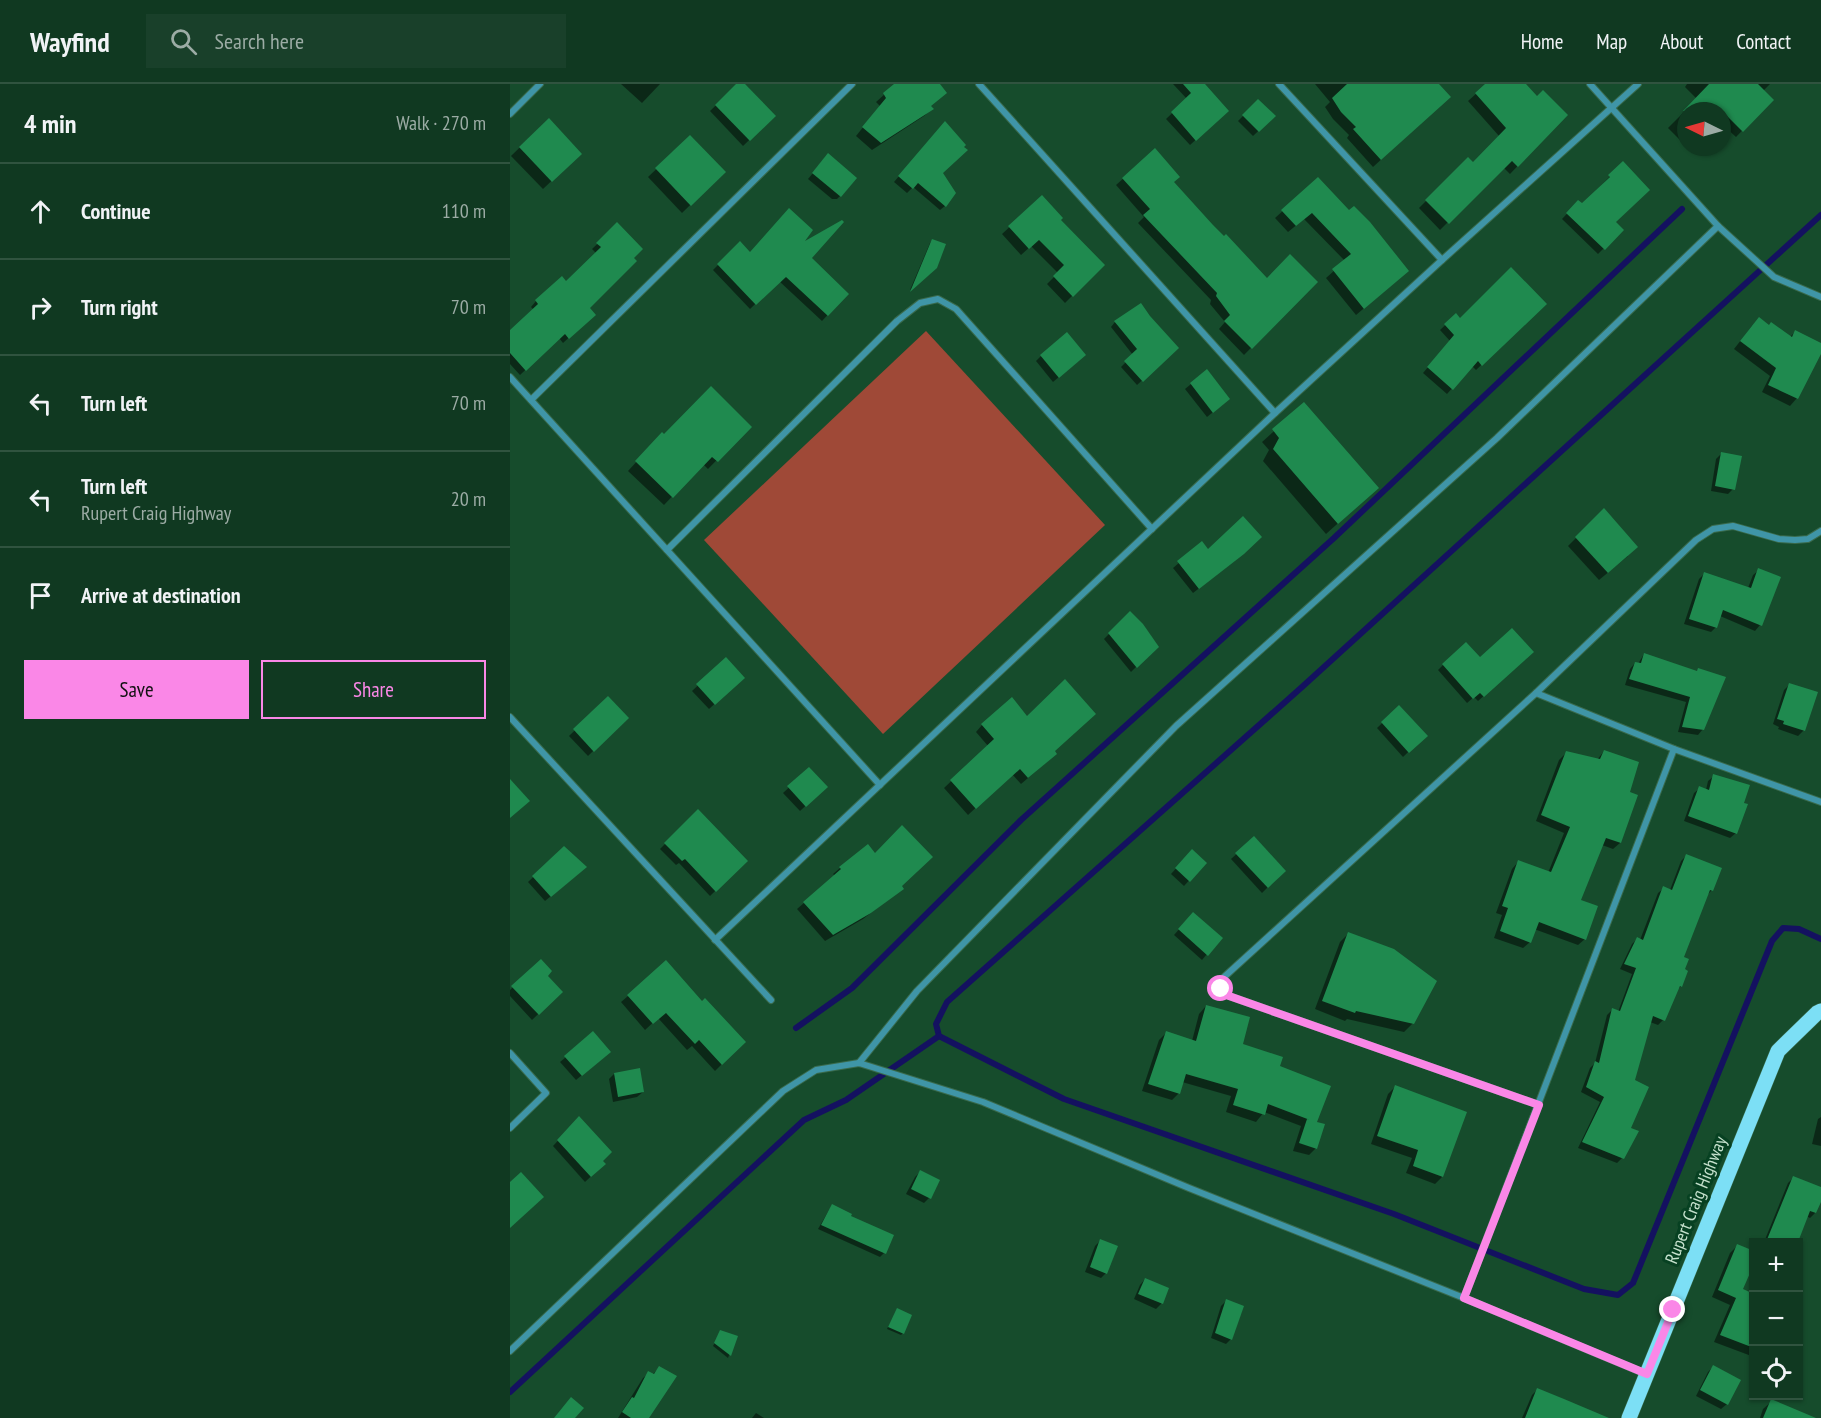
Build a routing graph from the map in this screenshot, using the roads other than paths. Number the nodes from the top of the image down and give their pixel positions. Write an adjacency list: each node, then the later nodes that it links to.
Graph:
1 (540, 84): 8 (street)
2 (852, 84): 13 (street)
3 (979, 84): 14 (street)
4 (1279, 84): 10 (street)
5 (1590, 84): 7 (street)
6 (1638, 84): 7 (street)
7 (1612, 108): 9 (street); 10 (street)
8 (510, 114)
9 (1718, 226): 11 (street); 27 (street)
10 (1442, 260): 14 (street)
11 (1821, 297)
12 (510, 377): 13 (street)
13 (531, 400): 17 (street)
14 (1275, 413): 15 (street)
15 (1152, 529): 17 (street); 21 (street)
16 (1821, 531): 18 (street)
17 (667, 550): 21 (street)
18 (1536, 693): 20 (street); 28 (street)
19 (510, 717): 23 (street)
20 (1674, 749): 22 (street); 28 (street)
21 (880, 785): 23 (street)
22 (1821, 802)
23 (715, 940): 24 (street)
24 (771, 1000)
25 (1821, 1011): 32 (main road, Rupert Craig Highway)
26 (510, 1053): 29 (street)
27 (859, 1063): 30 (street); 31 (street)
28 (1539, 1105): 30 (street)
29 (510, 1128)
30 (1464, 1298): 32 (street)
31 (510, 1351)
32 (1647, 1374): 33 (main road, Rupert Craig Highway)
33 (1629, 1418)

